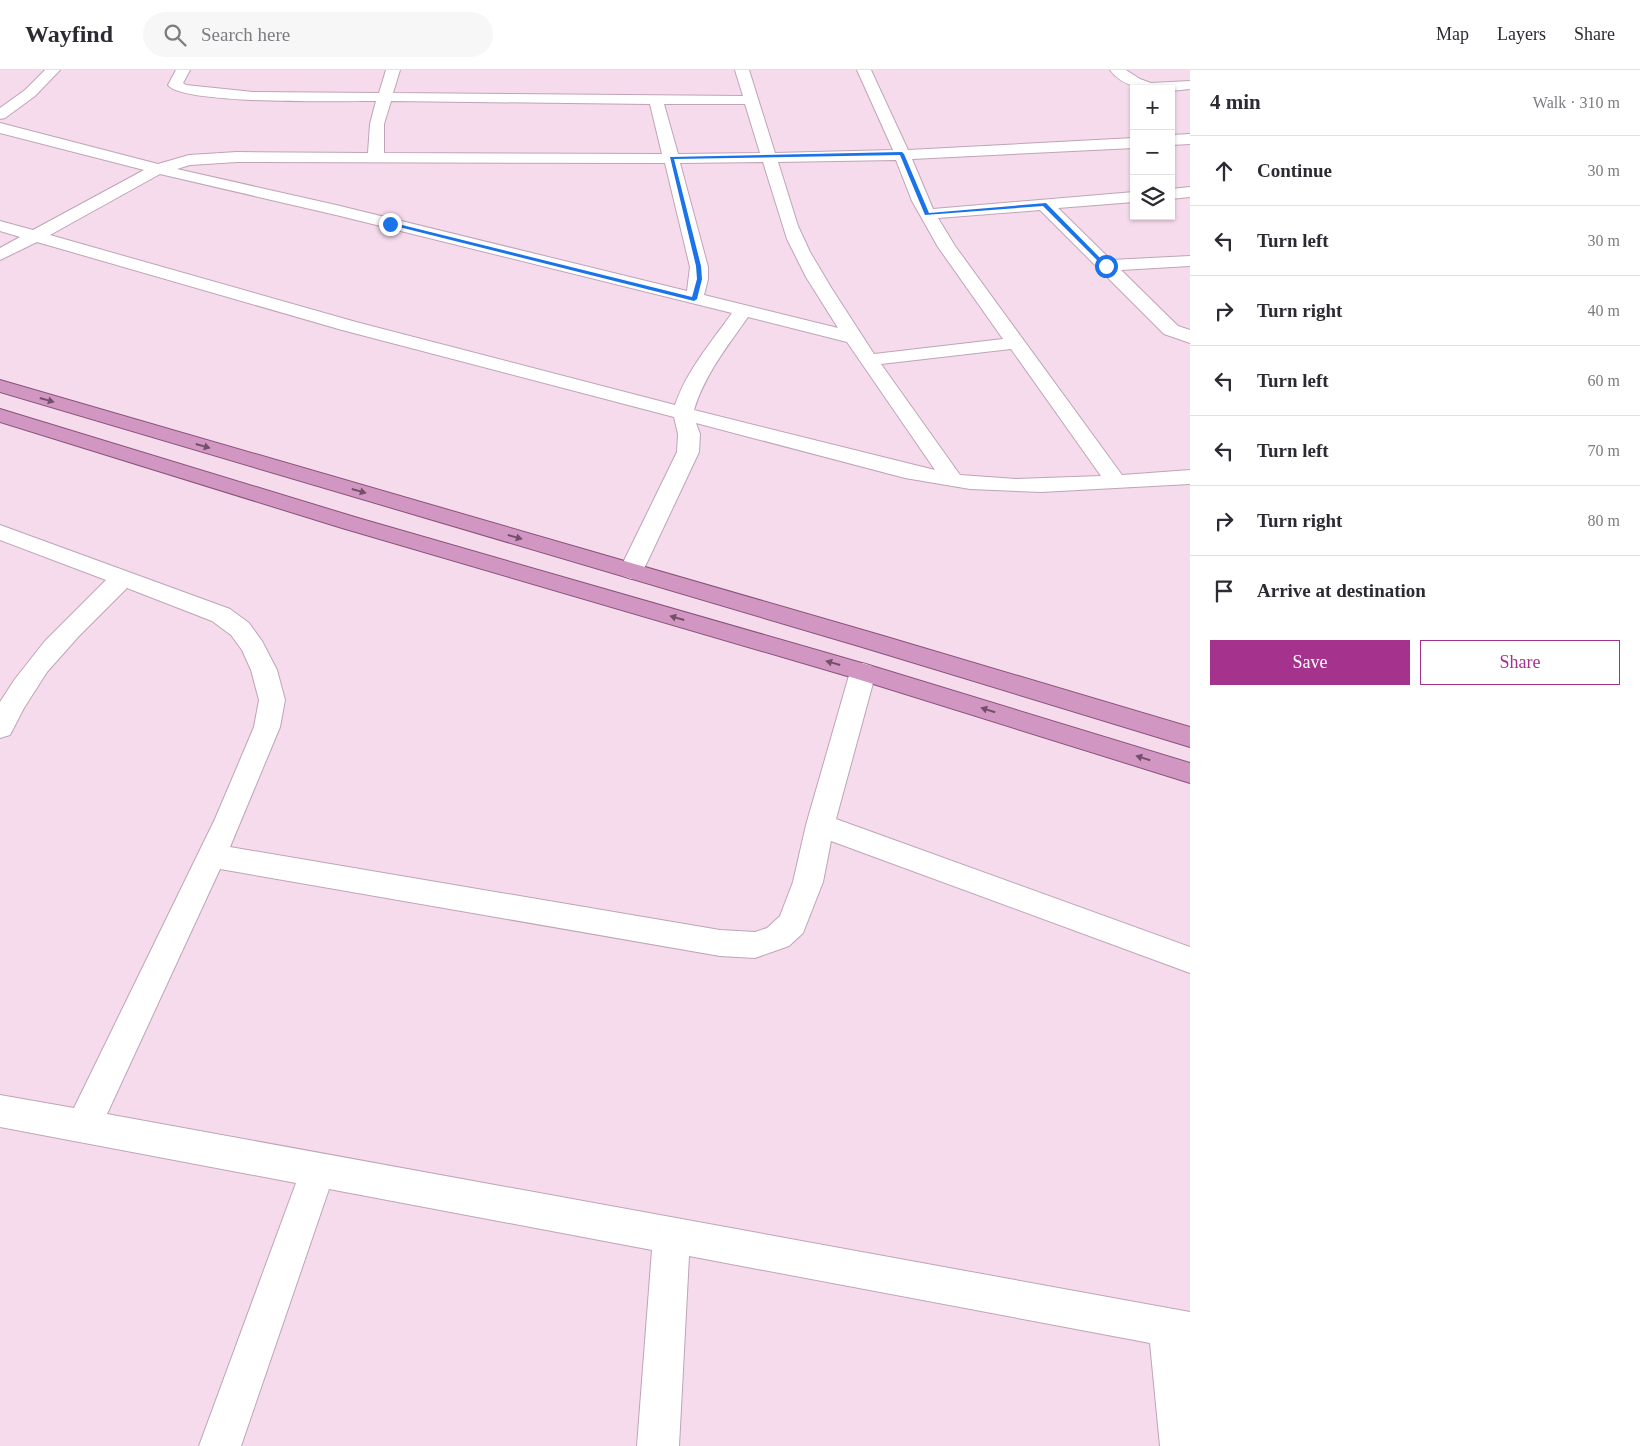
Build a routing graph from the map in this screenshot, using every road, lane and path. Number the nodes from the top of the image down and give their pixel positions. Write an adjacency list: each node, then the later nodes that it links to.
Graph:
1 (53, 70): 11 (street)
2 (183, 70): 8 (street)
3 (393, 70): 8 (street)
4 (742, 70): 10 (street)
5 (864, 70): 16 (street)
6 (1117, 70): 7 (street)
7 (1190, 85)
8 (385, 97): 9 (street); 18 (street)
9 (656, 99): 10 (street); 19 (street)
10 (751, 100): 17 (street)
11 (0, 115)
12 (0, 128): 20 (street)
13 (1190, 139): 14 (street)
14 (1175, 140)
15 (1130, 143): 16 (street)
16 (902, 154): 17 (street); 25 (street)
17 (769, 157): 19 (street); 34 (street)
18 (376, 158): 19 (street); 20 (street)
19 (671, 158): 31 (street)
20 (158, 169): 27 (street); 31 (street)
21 (1190, 192): 22 (street)
22 (1175, 194)
23 (1130, 197): 24 (street)
24 (1044, 204): 25 (street); 30 (street)
25 (927, 214): 35 (street)
26 (0, 226): 27 (street)
27 (34, 237): 28 (street); 38 (street)
28 (0, 255)
29 (1190, 260): 30 (street)
30 (1106, 266): 33 (street)
31 (694, 299): 32 (street)
32 (743, 311): 34 (street); 38 (street)
33 (1190, 337)
34 (854, 338): 36 (street)
35 (1015, 343): 36 (street); 42 (street)
36 (869, 360): 41 (street)
37 (0, 386): 44 (highway, one-way to 44)
38 (682, 412): 41 (street); 44 (street)
39 (0, 415): 46 (highway, one-way to 39)
40 (1190, 478): 42 (street)
41 (954, 480): 42 (street)
42 (1115, 481)
43 (0, 532): 45 (street)
44 (631, 571): 48 (highway)
45 (122, 578): 47 (street); 51 (street)
46 (863, 672): 49 (highway, one-way to 46); 50 (street)
47 (0, 728)
48 (1190, 737)
49 (1190, 773)
50 (820, 825): 51 (street); 52 (street)
51 (212, 856): 54 (street)
52 (1190, 960)
53 (0, 1111): 54 (street)
54 (83, 1127): 55 (street)
55 (318, 1170): 56 (street); 58 (street)
56 (672, 1235): 57 (street); 59 (street)
57 (1179, 1329): 60 (street)
58 (220, 1446)
59 (658, 1446)
60 (1181, 1446)

